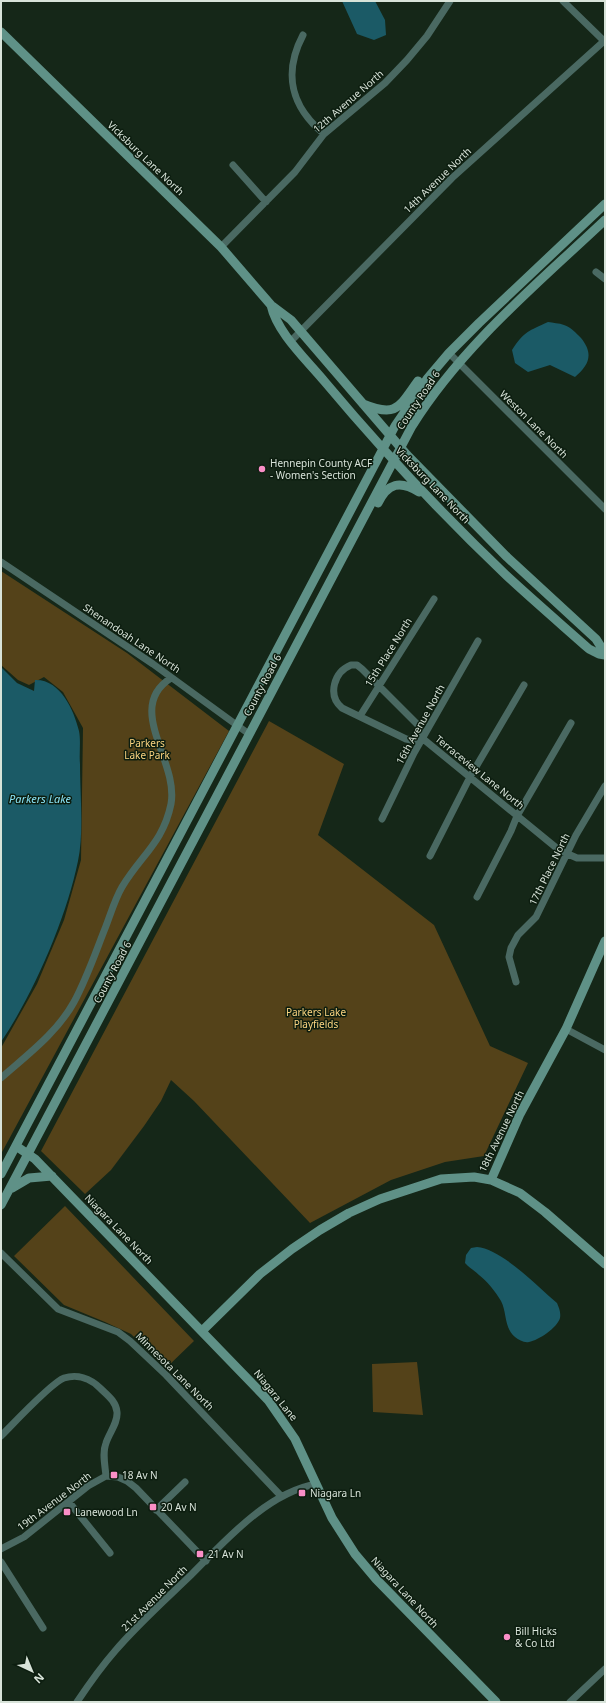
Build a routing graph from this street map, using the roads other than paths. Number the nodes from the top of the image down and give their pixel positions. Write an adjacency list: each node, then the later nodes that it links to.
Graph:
1 (563, 1): 5 (street)
2 (448, 2): 6 (street, 12th Avenue North)
3 (1, 32): 11 (main road, Vicksburg Lane North)
4 (303, 35): 6 (street)
5 (604, 41): 15 (street, 14th Avenue North)
6 (324, 134): 8 (street, 12th Avenue North)
7 (234, 165): 8 (street)
8 (266, 202): 11 (street, 12th Avenue North)
9 (605, 204): 17 (main road, County Road 6)
10 (605, 220): 18 (main road, County Road 6)
11 (221, 247): 14 (main road, Vicksburg Lane North)
12 (596, 272): 13 (street)
13 (605, 279)
14 (271, 305): 15 (main road, Vicksburg Lane North); 16 (main road, Vicksburg Lane North)
15 (301, 331): 16 (street, 14th Avenue North); 19 (main road, Vicksburg Lane North)
16 (291, 341): 22 (main road, Vicksburg Lane North)
17 (447, 355): 18 (street, Weston Lane North); 19 (main road); 20 (main road, County Road 6)
18 (459, 362): 21 (main road, County Road 6); 25 (street, Weston Lane North)
19 (363, 404): 20 (main road, Vicksburg Lane North)
20 (390, 435): 21 (main road, Vicksburg Lane North); 22 (main road, County Road 6)
21 (400, 448): 23 (main road, County Road 6); 30 (main road, Vicksburg Lane North)
22 (383, 449): 23 (main road, Vicksburg Lane North); 36 (main road, County Road 6)
23 (393, 460): 24 (main road, Vicksburg Lane North); 26 (main road, County Road 6)
24 (434, 503): 26 (main road); 30 (main road, Vicksburg Lane North)
25 (605, 509)
26 (342, 557): 37 (main road, County Road 6)
27 (1, 562): 31 (street, Shenandoah Lane North)
28 (434, 599): 33 (street, 15th Place North)
29 (478, 641): 38 (street, 16th Avenue North)
30 (605, 654)
31 (171, 678): 36 (street, Shenandoah Lane North); 51 (street)
32 (524, 684): 39 (street)
33 (379, 685): 34 (street, 15th Place North); 34 (street, Terraceview Lane North); 38 (street)
34 (360, 716): 38 (street, Terraceview Lane North)
35 (571, 723): 41 (street)
36 (237, 726): 37 (street, Shenandoah Lane North); 52 (main road, County Road 6)
37 (249, 734): 53 (main road, County Road 6)
38 (422, 738): 39 (street, Terraceview Lane North); 42 (street, 16th Avenue North)
39 (470, 777): 41 (street, Terraceview Lane North); 44 (street)
40 (605, 786): 43 (street, 17th Place North)
41 (517, 816): 43 (street, Terraceview Lane North); 46 (street)
42 (382, 819)
43 (567, 855): 45 (street, Terraceview Lane North); 48 (street, 17th Place North)
44 (430, 856)
45 (605, 858)
46 (477, 897)
47 (605, 942): 49 (main road, 18th Avenue North)
48 (516, 982)
49 (566, 1029): 50 (street); 56 (main road, 18th Avenue North)
50 (605, 1050)
51 (1, 1078)
52 (16, 1146): 53 (main road, Niagara Lane North); 54 (main road, County Road 6)
53 (29, 1154): 55 (main road, Niagara Lane North); 57 (main road, County Road 6)
54 (1, 1174)
55 (52, 1176): 57 (main road); 61 (main road, Niagara Lane North)
56 (491, 1180): 60 (main road); 61 (main road, 18th Avenue North)
57 (10, 1189): 58 (main road, County Road 6)
58 (1, 1205)
59 (1, 1253): 66 (street, Minnesota Lane North)
60 (605, 1264)
61 (202, 1331): 65 (main road, Niagara Lane)
62 (1, 1436): 63 (street)
63 (106, 1476): 67 (street, 19th Avenue North); 68 (street, 19th Avenue North)
64 (185, 1482): 68 (street)
65 (316, 1484): 66 (street, 21st Avenue North); 76 (main road, Niagara Lane North)
66 (281, 1496): 71 (street, 21st Avenue North)
67 (70, 1502): 69 (street, 19th Avenue North); 70 (street)
68 (156, 1510): 71 (street, 19th Avenue North)
69 (1, 1549)
70 (110, 1553)
71 (206, 1561): 75 (street, 21st Avenue North)
72 (1, 1562): 73 (street)
73 (43, 1628)
74 (605, 1669): 77 (street)
75 (77, 1702)
76 (496, 1702)
77 (570, 1702)

